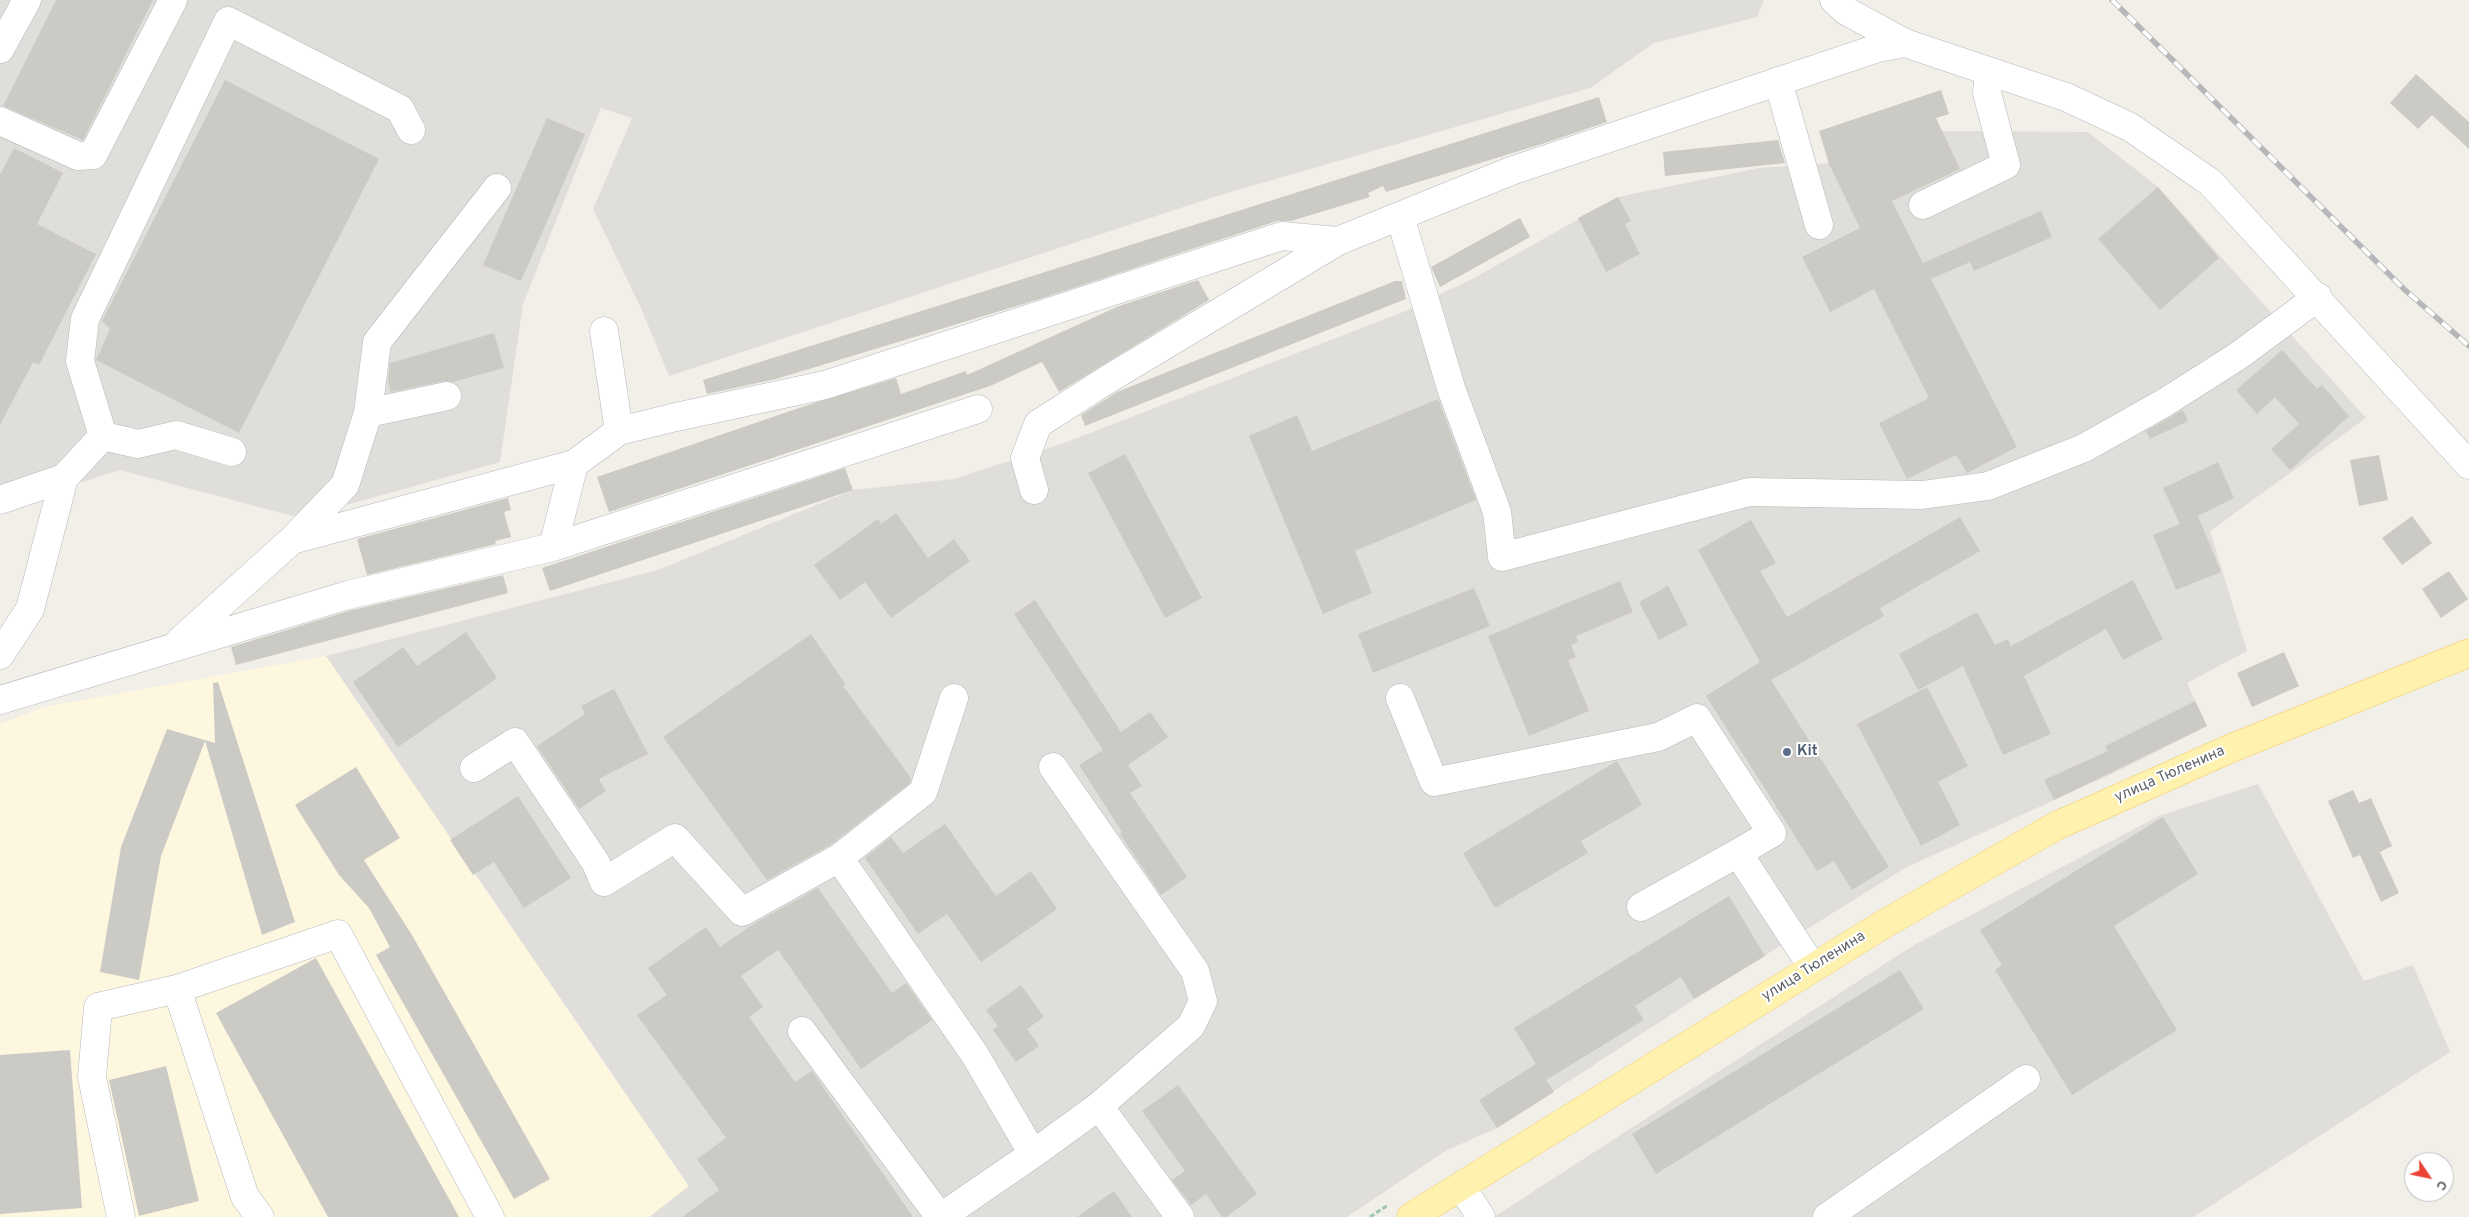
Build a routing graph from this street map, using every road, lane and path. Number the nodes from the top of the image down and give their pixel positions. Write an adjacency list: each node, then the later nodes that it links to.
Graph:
1 (27, 0): 5 (lane)
2 (174, 0): 8 (lane)
3 (1834, 0): 4 (lane)
4 (1905, 43): 6 (lane); 7 (lane)
5 (0, 49)
6 (1989, 71): 11 (lane); 15 (lane)
7 (1778, 81): 12 (lane); 13 (lane)
8 (1, 124)
9 (411, 130): 21 (lane)
10 (497, 188): 19 (lane)
11 (1923, 205)
12 (1400, 216): 14 (lane); 15 (lane)
13 (1819, 225)
14 (1338, 240): 20 (lane); 26 (lane)
15 (2318, 297): 24 (lane)
16 (604, 331): 20 (lane)
17 (447, 396): 19 (lane)
18 (978, 409): 29 (lane)
19 (368, 413): 28 (lane)
20 (620, 431): 23 (lane)
21 (103, 436): 22 (lane); 25 (lane)
22 (232, 452)
23 (574, 464): 28 (lane); 29 (lane)
24 (2469, 465)
25 (64, 478): 27 (lane); 32 (lane)
26 (1034, 490)
27 (0, 500)
28 (292, 540): 30 (lane)
29 (552, 547): 30 (lane)
30 (174, 648): 35 (lane)
31 (2469, 653): 41 (main road, улица Тюленина)
32 (0, 655)
33 (954, 698): 39 (lane)
34 (1400, 698): 38 (lane)
35 (0, 700)
36 (1053, 767): 45 (lane)
37 (474, 768): 39 (lane)
38 (1738, 853): 40 (lane); 41 (lane)
39 (839, 858): 46 (lane)
40 (1641, 907)
41 (1813, 968): 47 (main road, улица Тюленина)
42 (177, 989): 48 (lane); 49 (lane); 50 (lane)
43 (802, 1031): 51 (lane)
44 (2026, 1079): 55 (lane)
45 (1099, 1106): 46 (lane); 52 (lane)
46 (1033, 1154): 51 (lane)
47 (1461, 1186): 53 (main road, улица Тюленина); 54 (lane)
48 (121, 1217)
49 (260, 1217)
50 (490, 1217)
51 (940, 1217)
52 (1180, 1217)
53 (1411, 1217)
54 (1482, 1217)
55 (1827, 1217)

